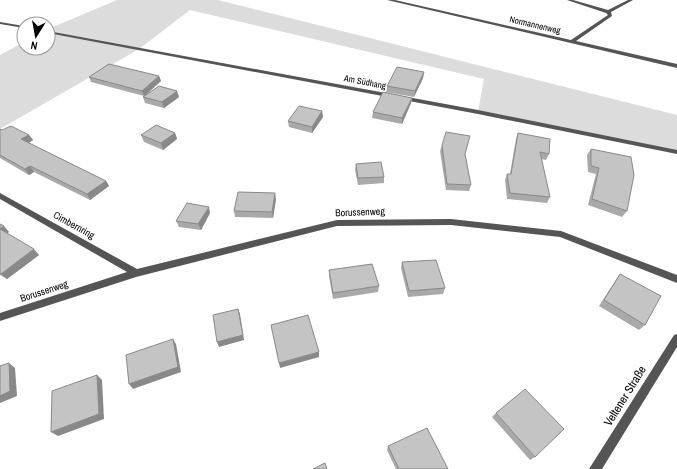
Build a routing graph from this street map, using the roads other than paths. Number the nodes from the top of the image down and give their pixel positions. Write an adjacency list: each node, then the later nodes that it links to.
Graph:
1 (389, 0): 8 (street, Normannenweg)
2 (569, 0): 4 (street)
3 (631, 0): 4 (street)
4 (608, 12): 8 (street)
5 (0, 22): 6 (street)
6 (16, 25)
7 (56, 33): 10 (street, Am Südhang)
8 (572, 42): 9 (street, Normannenweg)
9 (677, 66)
10 (677, 152)
11 (0, 196): 12 (street, Cimbernring)
12 (136, 273): 13 (street, Borussenweg); 14 (street, Borussenweg)
13 (677, 279)
14 (0, 317)
15 (677, 338): 16 (street, Veltener Straße)
16 (595, 469)

